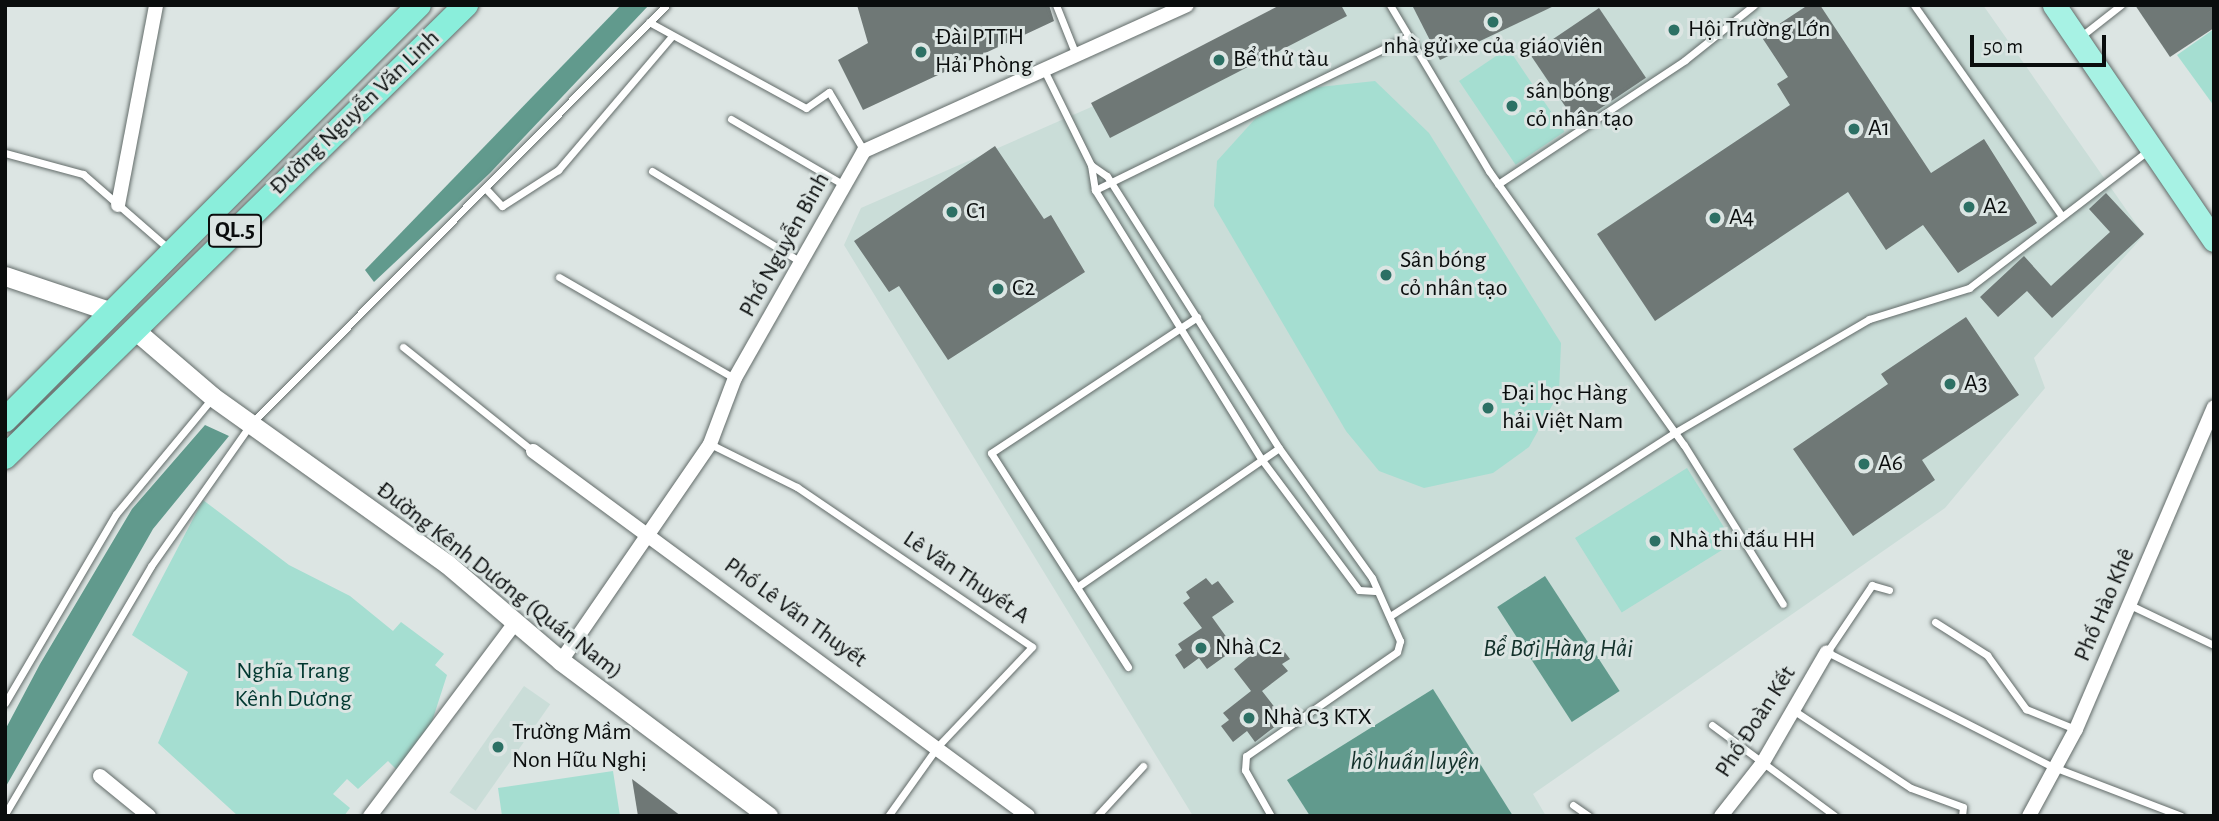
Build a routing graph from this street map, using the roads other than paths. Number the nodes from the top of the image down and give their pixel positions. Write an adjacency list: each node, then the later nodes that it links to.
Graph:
1 (156, 5): 29 (street)
2 (419, 5): 32 (highway, Đường Nguyễn Văn Linh / QL.5)
3 (466, 5): 39 (highway, Đường Nguyễn Văn Linh / QL.5)
4 (666, 5): 12 (lane)
5 (1056, 5): 16 (lane)
6 (1187, 5): 16 (street)
7 (1390, 5): 14 (lane)
8 (1754, 5): 25 (lane)
9 (1914, 5): 30 (lane)
10 (2054, 5): 15 (main road)
11 (2121, 5): 15 (lane)
12 (649, 22): 13 (lane); 27 (lane)
13 (672, 36): 20 (lane); 27 (lane)
14 (1408, 37): 24 (lane); 25 (lane)
15 (2077, 40): 19 (main road)
16 (1076, 55): 17 (street)
17 (1044, 70): 20 (street); 22 (lane)
18 (731, 119): 26 (lane)
19 (2151, 149): 30 (lane); 31 (main road)
20 (864, 151): 26 (street, Phố Nguyễn Bình)
21 (5, 153): 29 (lane)
22 (1091, 164): 24 (lane); 28 (lane)
23 (652, 171): 33 (lane)
24 (1111, 181): 28 (lane); 37 (lane)
25 (1498, 184): 46 (lane)
26 (845, 185): 33 (street, Phố Nguyễn Bình)
27 (487, 190): 45 (lane)
28 (1095, 190): 38 (lane)
29 (118, 205): 32 (lane)
30 (2061, 215): 46 (lane)
31 (2214, 240)
32 (172, 252): 36 (highway, Đường Nguyễn Văn Linh / QL.5)
33 (805, 264): 41 (street, Phố Nguyễn Bình)
34 (5, 276): 36 (street)
35 (559, 277): 41 (lane)
36 (112, 312): 44 (highway, Đường Nguyễn Văn Linh / QL.5)
37 (1197, 317): 38 (lane); 48 (lane)
38 (1180, 329): 51 (lane); 53 (lane)
39 (136, 331): 42 (street, Đường Kênh Dương (Quán Nam)); 50 (highway, Đường Nguyễn Văn Linh / QL.5)
40 (403, 347): 49 (lane)
41 (735, 379): 47 (street, Phố Nguyễn Bình)
42 (213, 397): 45 (street, Đường Kênh Dương (Quán Nam)); 65 (lane)
43 (2214, 407): 57 (street, Phố Hào Khê)
44 (9, 410)
45 (250, 425): 60 (street, Đường Kênh Dương (Quán Nam)); 75 (lane)
46 (1674, 433): 56 (lane); 58 (lane)
47 (710, 444): 52 (street, Phố Nguyễn Bình); 69 (lane, Lê Văn Thuyết A)
48 (1279, 448): 51 (lane); 55 (lane)
49 (533, 451): 52 (street, Phố Lê Văn Thuyết)
50 (5, 457)
51 (1262, 460): 53 (lane); 55 (lane)
52 (652, 536): 63 (street, Phố Nguyễn Bình); 69 (street, Phố Lê Văn Thuyết)
53 (1077, 587): 64 (lane)
54 (1889, 590): 62 (lane)
55 (1375, 591): 58 (lane)
56 (1783, 604)
57 (2130, 605): 61 (lane); 68 (street, Phố Hào Khê)
58 (1390, 616): 82 (lane)
59 (1935, 622): 68 (lane)
60 (514, 624): 63 (street, Đường Kênh Dương (Quán Nam)); 77 (street)
61 (2214, 645)
62 (1827, 652): 66 (street, Phố Đoàn Kết); 72 (lane)
63 (561, 661): 78 (street, Đường Kênh Dương (Quán Nam))
64 (1128, 667)
65 (5, 703)
66 (1793, 710): 70 (street, Phố Đoàn Kết); 86 (lane)
67 (1713, 725): 70 (lane)
68 (2076, 729): 72 (street, Phố Hào Khê)
69 (938, 746): 79 (lane, Lê Văn Thuyết A); 80 (street, Phố Lê Văn Thuyết)
70 (1762, 764): 84 (street, Phố Đoàn Kết); 85 (lane)
71 (1143, 766): 81 (lane)
72 (2051, 766): 87 (street, Phố Hào Khê); 88 (lane)
73 (100, 776): 76 (street)
74 (1573, 804): 83 (lane)
75 (5, 814)
76 (149, 816)
77 (370, 816)
78 (768, 816)
79 (888, 816)
80 (1028, 816)
81 (1097, 816)
82 (1271, 816)
83 (1589, 816)
84 (1721, 816)
85 (1835, 816)
86 (1962, 816)
87 (2029, 816)
88 (2181, 816)

